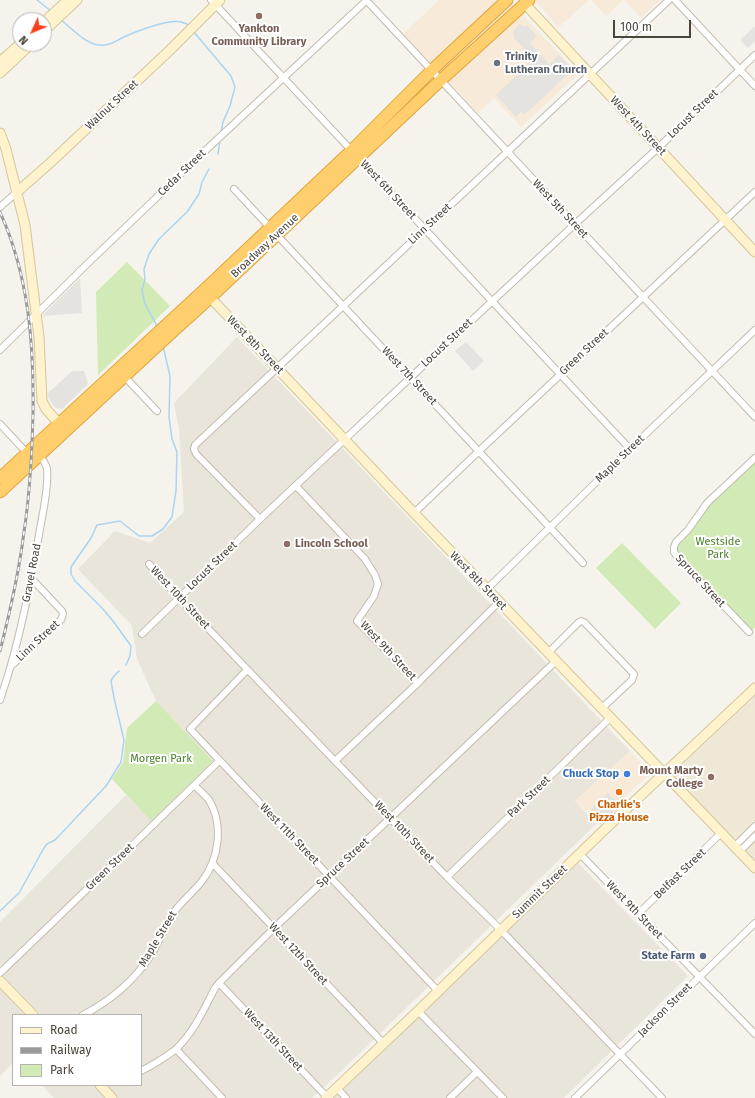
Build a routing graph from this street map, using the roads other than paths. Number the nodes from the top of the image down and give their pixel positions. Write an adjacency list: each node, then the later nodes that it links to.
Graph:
1 (77, 0): 8 (street)
2 (367, 0): 14 (street, West 5th Street); 18 (street, Cedar Street)
3 (507, 0): 14 (highway, Broadway Avenue)
4 (669, 0): 17 (street, Linn Street)
5 (675, 0): 15 (street)
6 (525, 1): 17 (street, West 4th Street); 19 (highway, Broadway Avenue)
7 (215, 2): 18 (street, West 6th Street); 27 (street, Walnut Street)
8 (66, 4): 9 (street)
9 (52, 19)
10 (12, 51): 13 (street)
11 (22, 52): 16 (street)
12 (755, 55): 15 (street, Locust Street)
13 (0, 62)
14 (432, 70): 19 (street, West 5th Street); 24 (highway, Broadway Avenue)
15 (740, 70): 20 (street); 22 (street, Locust Street)
16 (0, 73)
17 (589, 74): 22 (street, West 4th Street); 23 (street, Linn Street)
18 (284, 78): 24 (street, West 6th Street); 38 (street, Cedar Street)
19 (442, 80): 23 (street, West 5th Street); 24 (highway, Broadway Avenue)
20 (755, 86)
21 (0, 133): 27 (street)
22 (658, 148): 29 (street, West 4th Street); 30 (street, Locust Street)
23 (507, 151): 30 (street, West 5th Street); 31 (street, Linn Street)
24 (355, 155): 31 (street, West 6th Street); 32 (highway, Broadway Avenue)
25 (234, 189): 32 (street, West 7th Street)
26 (755, 192): 29 (street, Green Street)
27 (16, 193): 28 (street, Walnut Street); 38 (street)
28 (0, 207)
29 (725, 220): 33 (street, West 4th Street); 35 (street, Green Street)
30 (575, 224): 35 (street, West 5th Street); 36 (street, Locust Street)
31 (424, 229): 36 (street, West 6th Street); 37 (street, Linn Street)
32 (273, 231): 34 (highway, Broadway Avenue); 37 (street, West 7th Street)
33 (755, 252)
34 (207, 294): 41 (street, West 8th Street); 43 (highway, Broadway Avenue)
35 (643, 297): 42 (street, West 5th Street); 44 (street, Green Street)
36 (492, 302): 44 (street, West 6th Street); 45 (street, Locust Street)
37 (343, 306): 41 (street, Linn Street); 45 (street, West 7th Street)
38 (37, 314): 40 (street, Cedar Street); 49 (street)
39 (755, 330): 42 (street, Maple Street)
40 (0, 350)
41 (277, 368): 50 (street, West 8th Street); 59 (street, Linn Street)
42 (712, 371): 47 (street, West 5th Street); 51 (street, Maple Street)
43 (121, 373): 46 (street); 49 (highway, Broadway Avenue)
44 (560, 375): 51 (street, West 6th Street); 52 (street, Green Street)
45 (410, 378): 50 (street, Locust Street); 52 (street, West 7th Street)
46 (157, 411)
47 (755, 417)
48 (0, 424): 53 (street)
49 (62, 427): 53 (highway, Broadway Avenue)
50 (345, 440): 56 (street, Locust Street); 58 (street, West 8th Street)
51 (630, 450): 60 (street, Maple Street)
52 (479, 451): 58 (street, Green Street); 60 (street, West 7th Street)
53 (34, 452): 55 (highway, Broadway Avenue); 57 (highway, Broadway Avenue); 63 (street, Gravel Road)
54 (755, 458): 67 (street, Spruce Street)
55 (0, 478)
56 (296, 486): 59 (street, Locust Street); 75 (street, West 9th Street)
57 (0, 492)
58 (414, 513): 64 (street, West 8th Street)
59 (260, 519): 65 (street, Locust Street)
60 (550, 528): 61 (street, West 7th Street); 64 (street, Maple Street)
61 (583, 563)
62 (149, 564): 65 (street, West 10th Street)
63 (32, 579): 71 (street, Gravel Road); 71 (street, Linn Street)
64 (487, 589): 66 (street, West 8th Street)
65 (179, 598): 68 (street, Locust Street); 72 (street, West 10th Street)
66 (499, 602): 69 (street, West 8th Street); 75 (street)
67 (748, 632)
68 (142, 634)
69 (548, 653): 70 (street, West 8th Street); 78 (street)
70 (556, 661): 78 (street, West 8th Street); 84 (street, Spruce Street)
71 (12, 666): 74 (street, Gravel Road)
72 (247, 670): 80 (street, West 11th Street); 81 (street, West 10th Street)
73 (0, 679): 74 (street)
74 (7, 681): 77 (street, Gravel Road)
75 (418, 683): 81 (street)
76 (755, 688): 82 (street, Summit Street)
77 (0, 700)
78 (602, 710): 79 (street, West 8th Street)
79 (610, 718): 82 (street, West 8th Street); 93 (street, Park Street)
80 (219, 761): 83 (street, Green Street); 92 (street, West 11th Street)
81 (335, 761): 84 (street, West 10th Street)
82 (664, 774): 86 (street, West 8th Street); 89 (street, Summit Street)
83 (194, 785): 90 (street, Maple Street); 98 (street, Green Street)
84 (390, 818): 92 (street, Spruce Street); 93 (street, West 10th Street)
85 (755, 826): 88 (street)
86 (721, 833): 88 (street, West 8th Street); 94 (street, Belfast Street)
87 (755, 836): 88 (street)
88 (736, 849): 91 (street, West 8th Street)
89 (580, 854): 94 (street, West 9th Street); 97 (street, Summit Street)
90 (213, 864): 96 (street, West 12th Street); 105 (street, Maple Street)
91 (755, 868)
92 (329, 876): 96 (street, Spruce Street); 102 (street, West 11th Street)
93 (448, 877): 97 (street, West 10th Street)
94 (638, 914): 99 (street, West 9th Street)
95 (755, 923): 99 (street, Jackson Street)
96 (274, 928): 101 (street, Spruce Street); 107 (street, West 12th Street)
97 (501, 930): 102 (street, Summit Street); 109 (street, West 10th Street)
98 (0, 973)
99 (699, 977): 106 (street, West 9th Street); 109 (street, Jackson Street)
100 (0, 981): 104 (street)
101 (219, 983): 108 (street, Spruce Street); 116 (street, West 13th Street)
102 (438, 991): 103 (street, Summit Street)
103 (418, 1011): 107 (street, Summit Street); 111 (street)
104 (32, 1014)
105 (85, 1014)
106 (755, 1034)
107 (384, 1044): 113 (street, Summit Street)
108 (176, 1049): 110 (street, Spruce Street); 115 (street)
109 (620, 1055): 120 (street, Jackson Street); 121 (street, West 10th Street)
110 (142, 1070)
111 (477, 1072): 118 (street); 119 (street)
112 (102, 1086): 114 (street)
113 (337, 1088): 116 (street, Summit Street); 117 (street)
114 (112, 1098)
115 (222, 1098)
116 (326, 1098)
117 (346, 1098)
118 (450, 1098)
119 (503, 1098)
120 (576, 1098)
121 (662, 1098)

